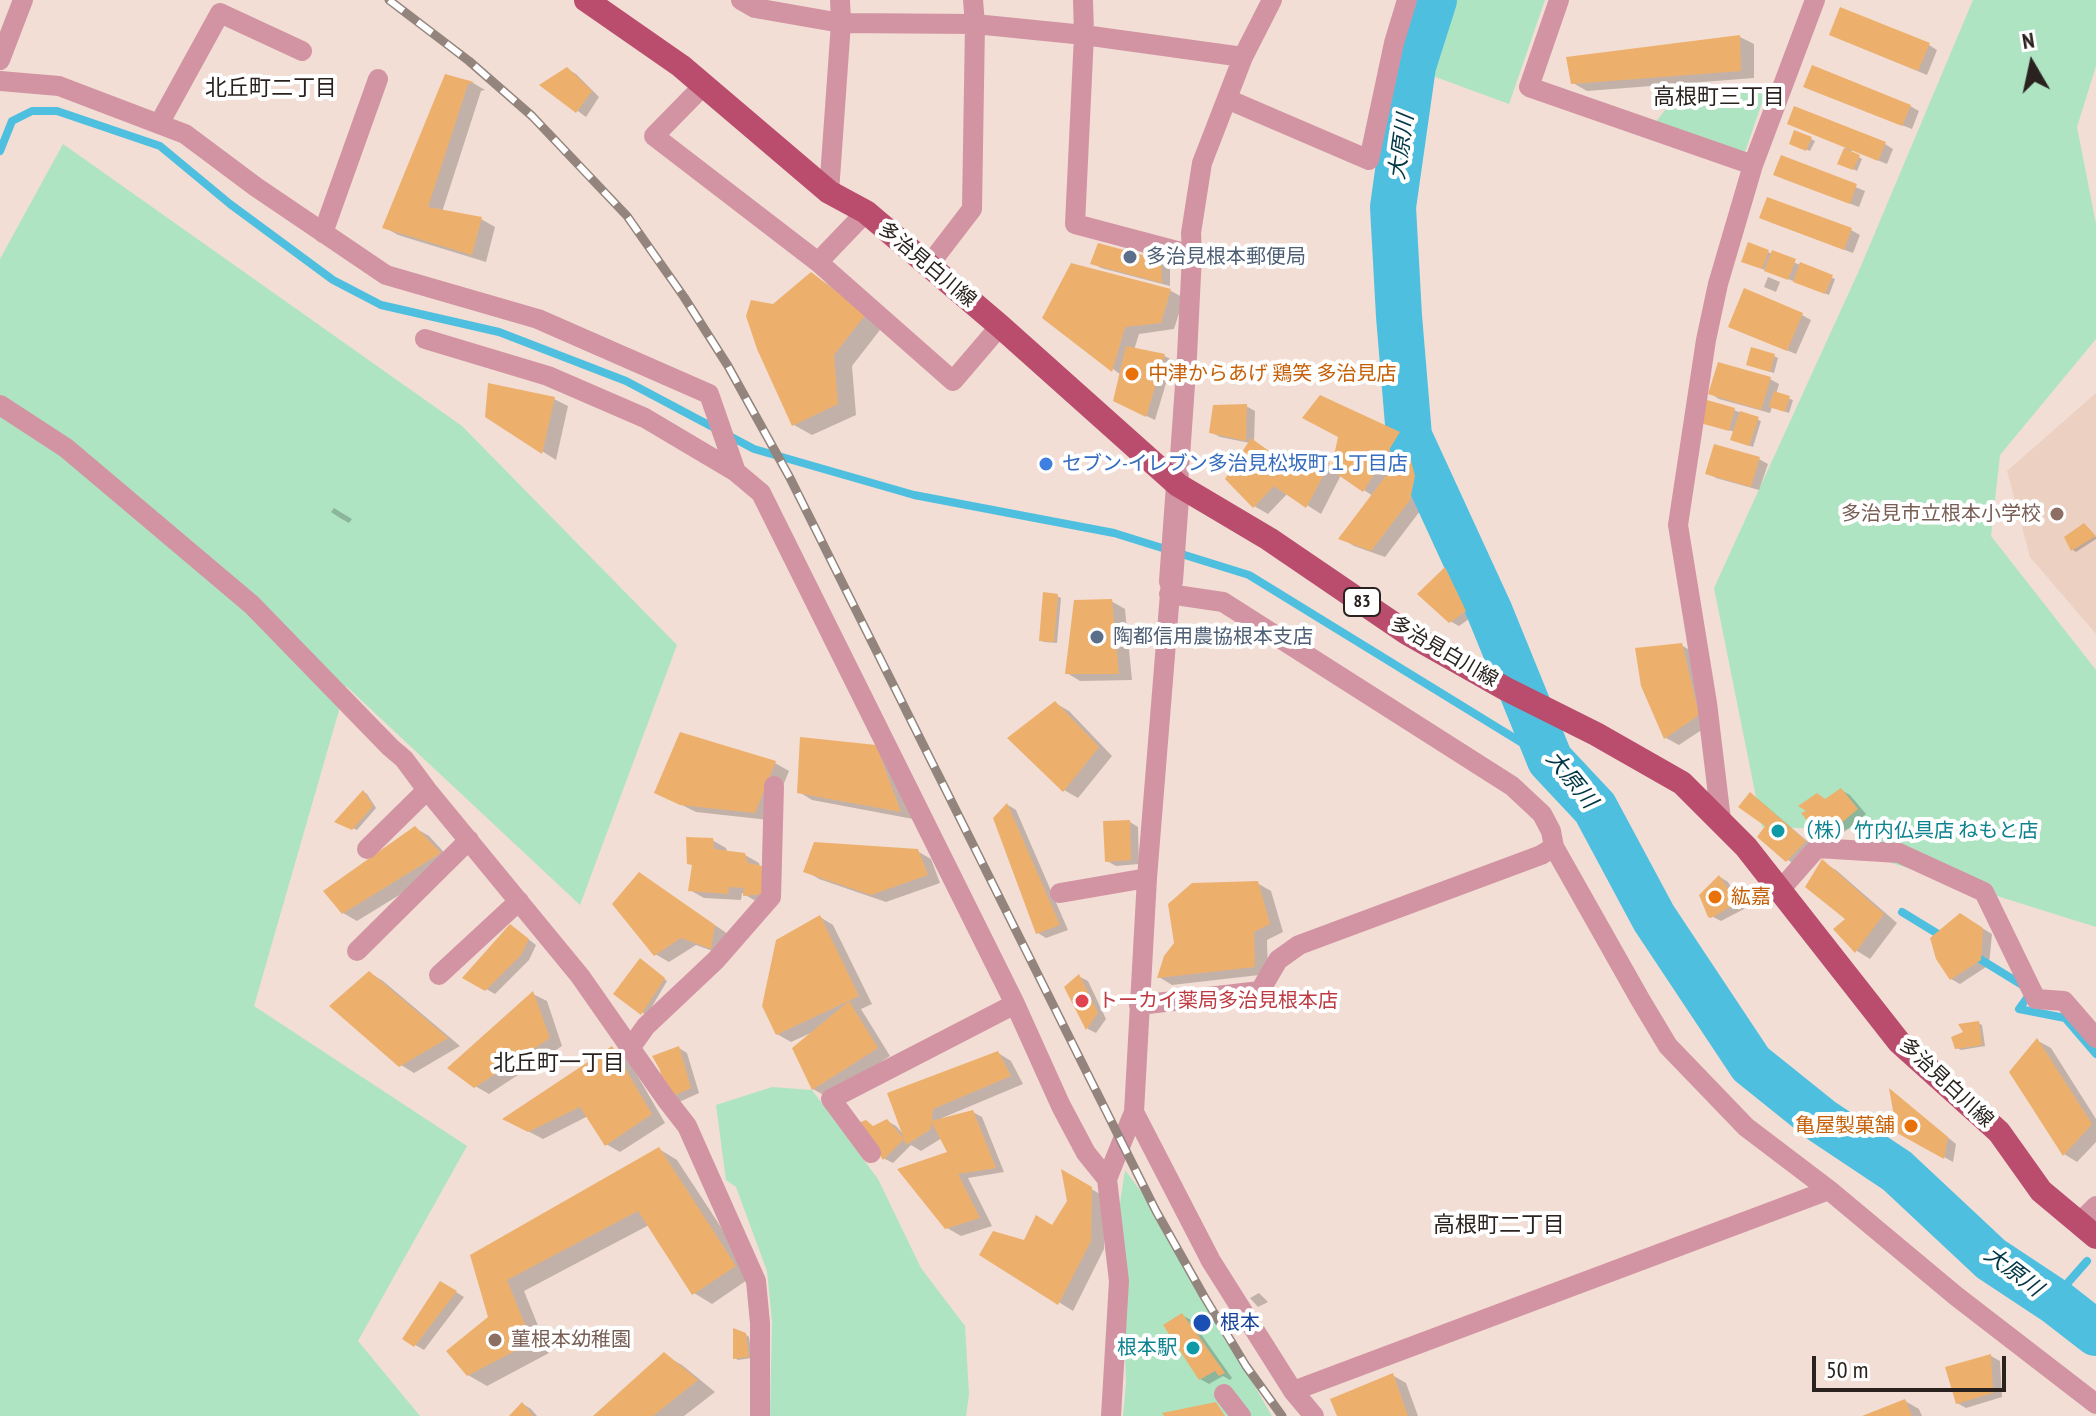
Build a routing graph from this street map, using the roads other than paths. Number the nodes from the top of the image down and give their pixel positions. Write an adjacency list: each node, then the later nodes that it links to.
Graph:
1 (23, 0): 16 (street)
2 (586, 0): 19 (main road, 多治見白川線 / 83)
3 (741, 0): 11 (street)
4 (840, 0): 11 (street)
5 (973, 0): 12 (street)
6 (1083, 0): 13 (street)
7 (1272, 0): 15 (street)
8 (1407, 0): 20 (street)
9 (1559, 0): 22 (street)
10 (1815, 0): 22 (street)
11 (841, 23): 12 (street); 23 (street)
12 (975, 24): 13 (street); 28 (street)
13 (1084, 35): 15 (street); 26 (street)
14 (302, 51): 21 (street)
15 (1243, 57): 20 (street)
16 (0, 60)
17 (378, 79): 25 (street)
18 (0, 81): 21 (street)
19 (704, 85): 23 (main road, 多治見白川線 / 83); 27 (street)
20 (1227, 99): 26 (street)
21 (159, 124): 25 (street)
22 (1753, 165): 37 (street)
23 (829, 192): 24 (main road, 多治見白川線 / 83)
24 (866, 212): 27 (street); 28 (main road, 多治見白川線 / 83)
25 (323, 233): 32 (street)
26 (1192, 255): 33 (street)
27 (818, 262): 29 (street)
28 (929, 265): 29 (main road, 多治見白川線 / 83)
29 (1000, 326): 33 (main road, 多治見白川線 / 83)
30 (425, 339): 32 (street)
31 (0, 405): 36 (street)
32 (736, 472): 47 (street)
33 (1178, 485): 34 (street); 37 (main road, 多治見白川線 / 83)
34 (1170, 587): 39 (street); 41 (street)
35 (774, 786): 50 (street)
36 (427, 790): 38 (street); 40 (street)
37 (1721, 820): 42 (main road, 多治見白川線 / 83)
38 (469, 840): 44 (street); 45 (street)
39 (1554, 847): 48 (street); 54 (street)
40 (367, 849)
41 (1147, 878): 43 (street); 48 (street)
42 (1780, 890): 49 (street); 55 (main road, 多治見白川線 / 83)
43 (1060, 893)
44 (519, 901): 46 (street); 50 (street)
45 (357, 951)
46 (439, 975)
47 (1015, 1004): 52 (street); 53 (street)
48 (1139, 1005): 51 (street)
49 (2096, 1038)
50 (631, 1047): 60 (street)
51 (1134, 1112): 53 (street); 56 (street)
52 (871, 1153)
53 (1107, 1179): 59 (street)
54 (1829, 1190): 56 (street); 58 (street)
55 (2091, 1222)
56 (1293, 1391): 62 (street)
57 (1224, 1394): 61 (street)
58 (2096, 1404)
59 (1110, 1415)
60 (760, 1416)
61 (1241, 1416)
62 (1314, 1416)

